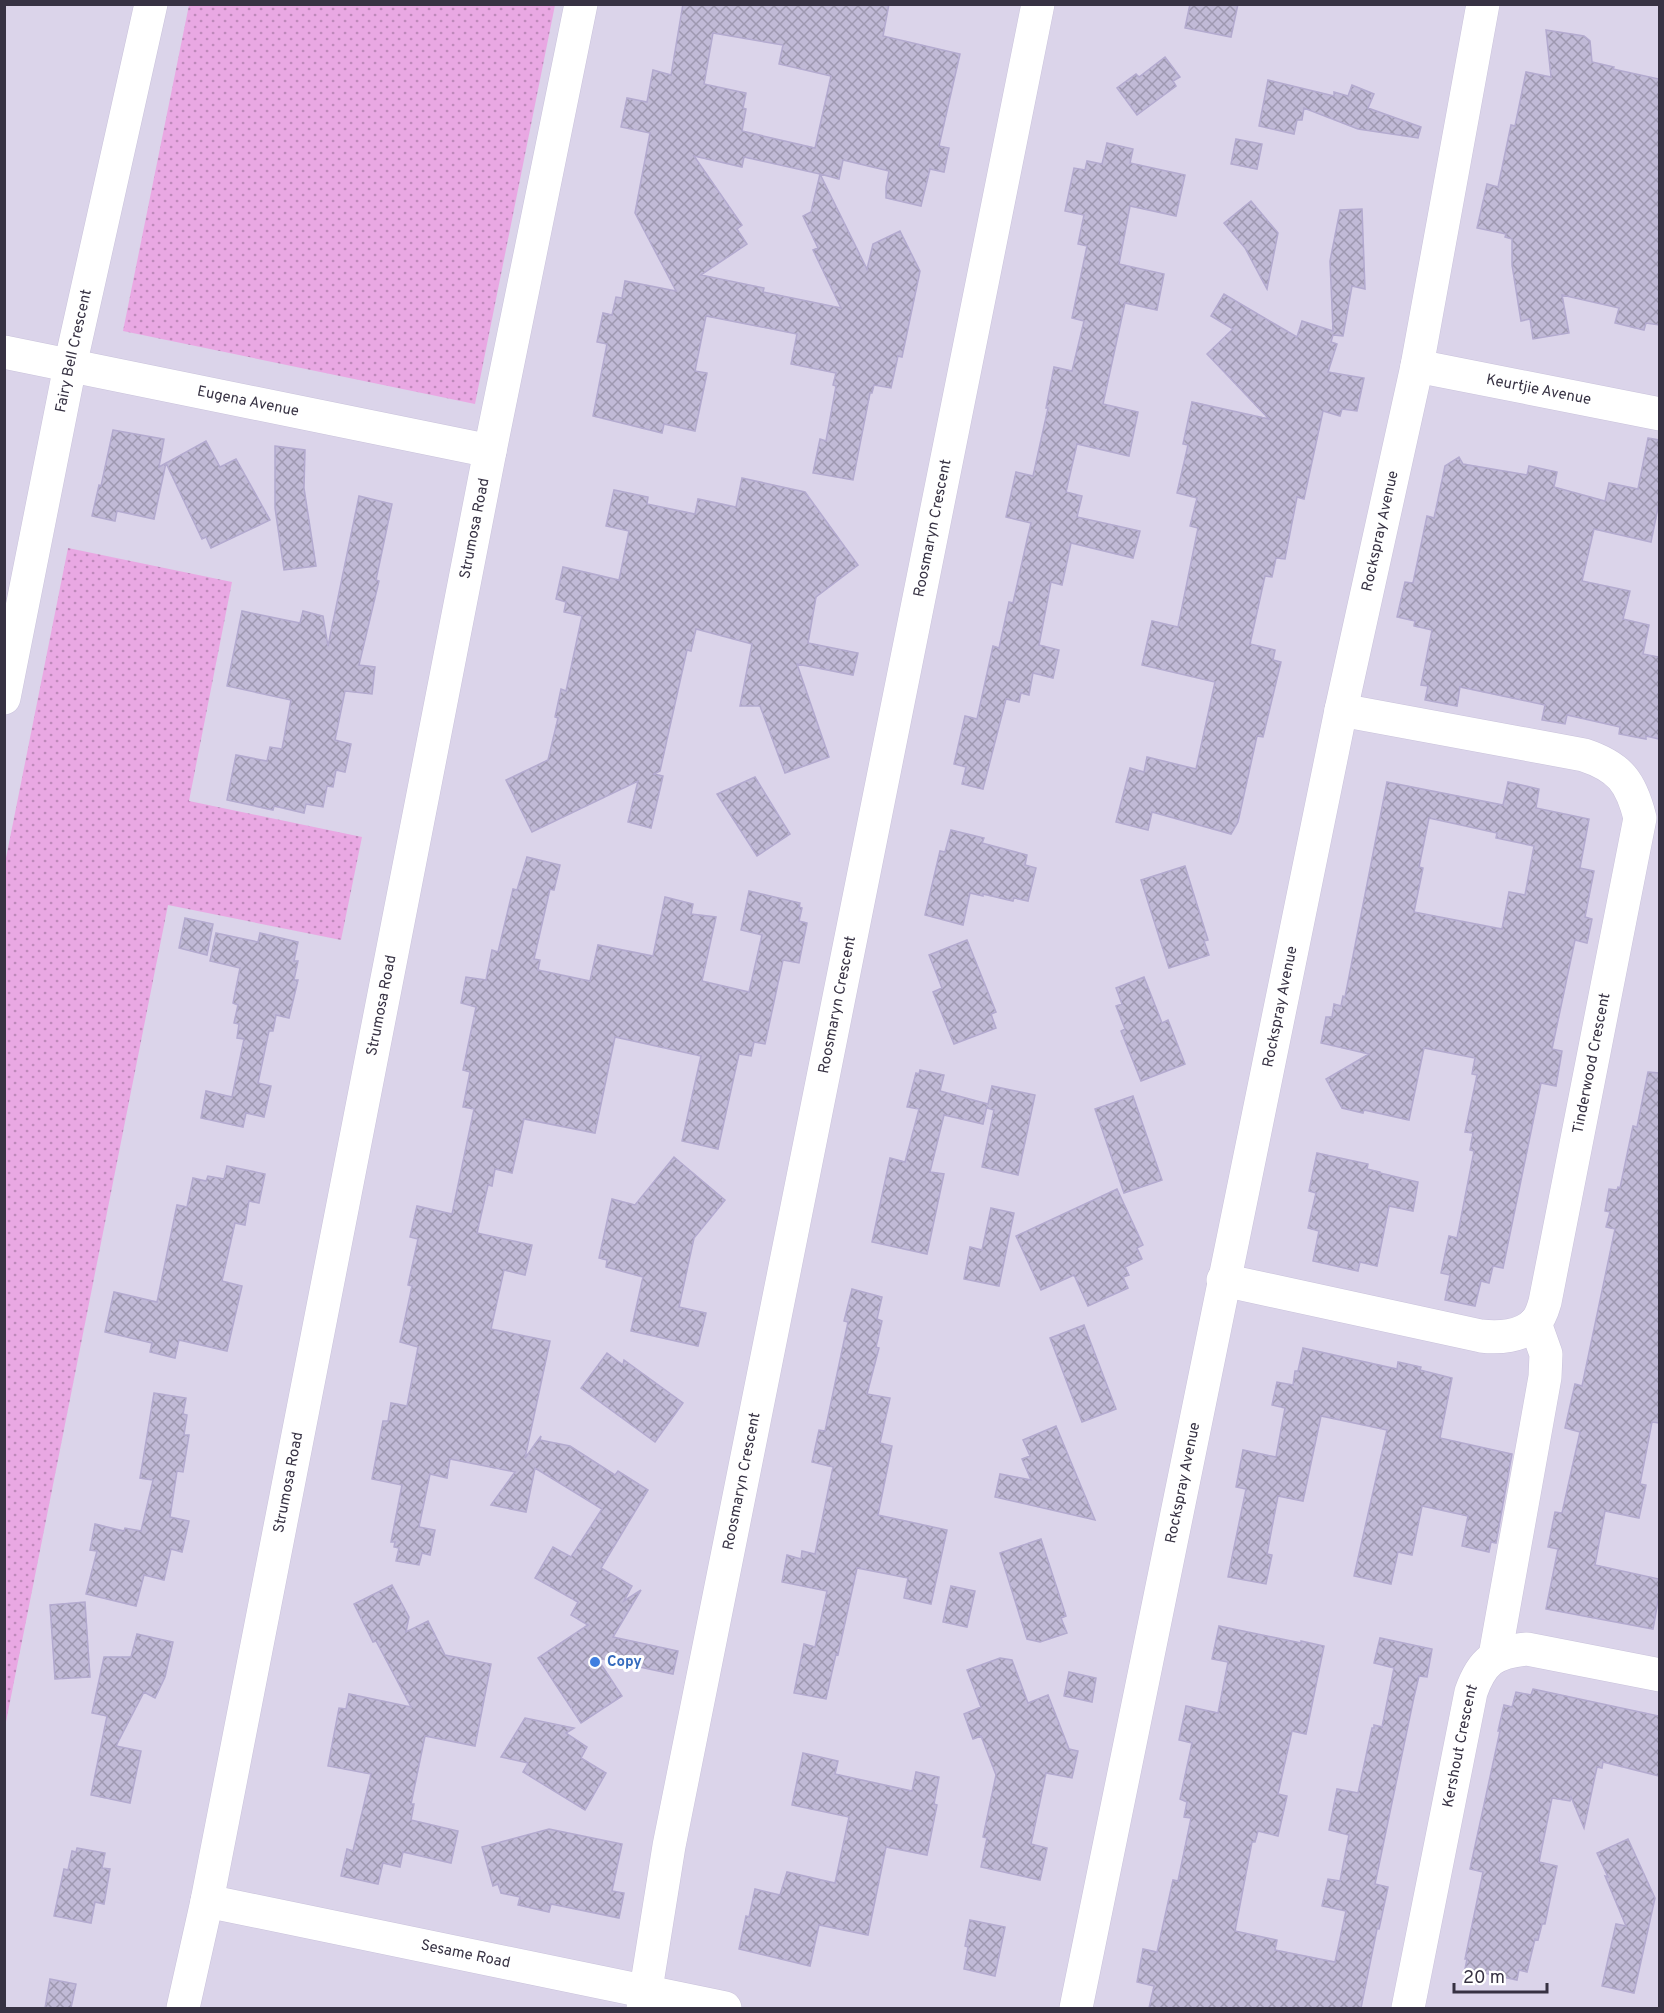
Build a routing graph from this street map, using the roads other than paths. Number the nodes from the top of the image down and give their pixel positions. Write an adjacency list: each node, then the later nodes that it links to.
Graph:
1 (150, 4): 6 (street, Fairy Bell Crescent)
2 (581, 4): 9 (street, Strumosa Road)
3 (1038, 4): 17 (street, Roosmaryn Crescent)
4 (1483, 4): 7 (street, Rockspray Avenue)
5 (4, 352): 6 (street, Eugena Avenue)
6 (70, 366): 9 (street, Eugena Avenue); 10 (street, Fairy Bell Crescent)
7 (1417, 366): 8 (street, Keurtjie Avenue); 11 (street, Rockspray Avenue)
8 (1659, 414)
9 (490, 451): 16 (street, Strumosa Road)
10 (4, 698)
11 (1341, 710): 12 (street, Rockspray Avenue); 13 (street, Tinderwood Crescent)
12 (1223, 1280): 13 (street); 20 (street, Rockspray Avenue)
13 (1535, 1323): 14 (street)
14 (1495, 1656): 15 (street); 21 (street, Kershout Crescent)
15 (1659, 1675)
16 (207, 1900): 17 (street, Sesame Road); 18 (street, Strumosa Road)
17 (645, 2001): 19 (street, Sesame Road)
18 (183, 2008)
19 (725, 2008)
20 (1076, 2008)
21 (1408, 2008)

